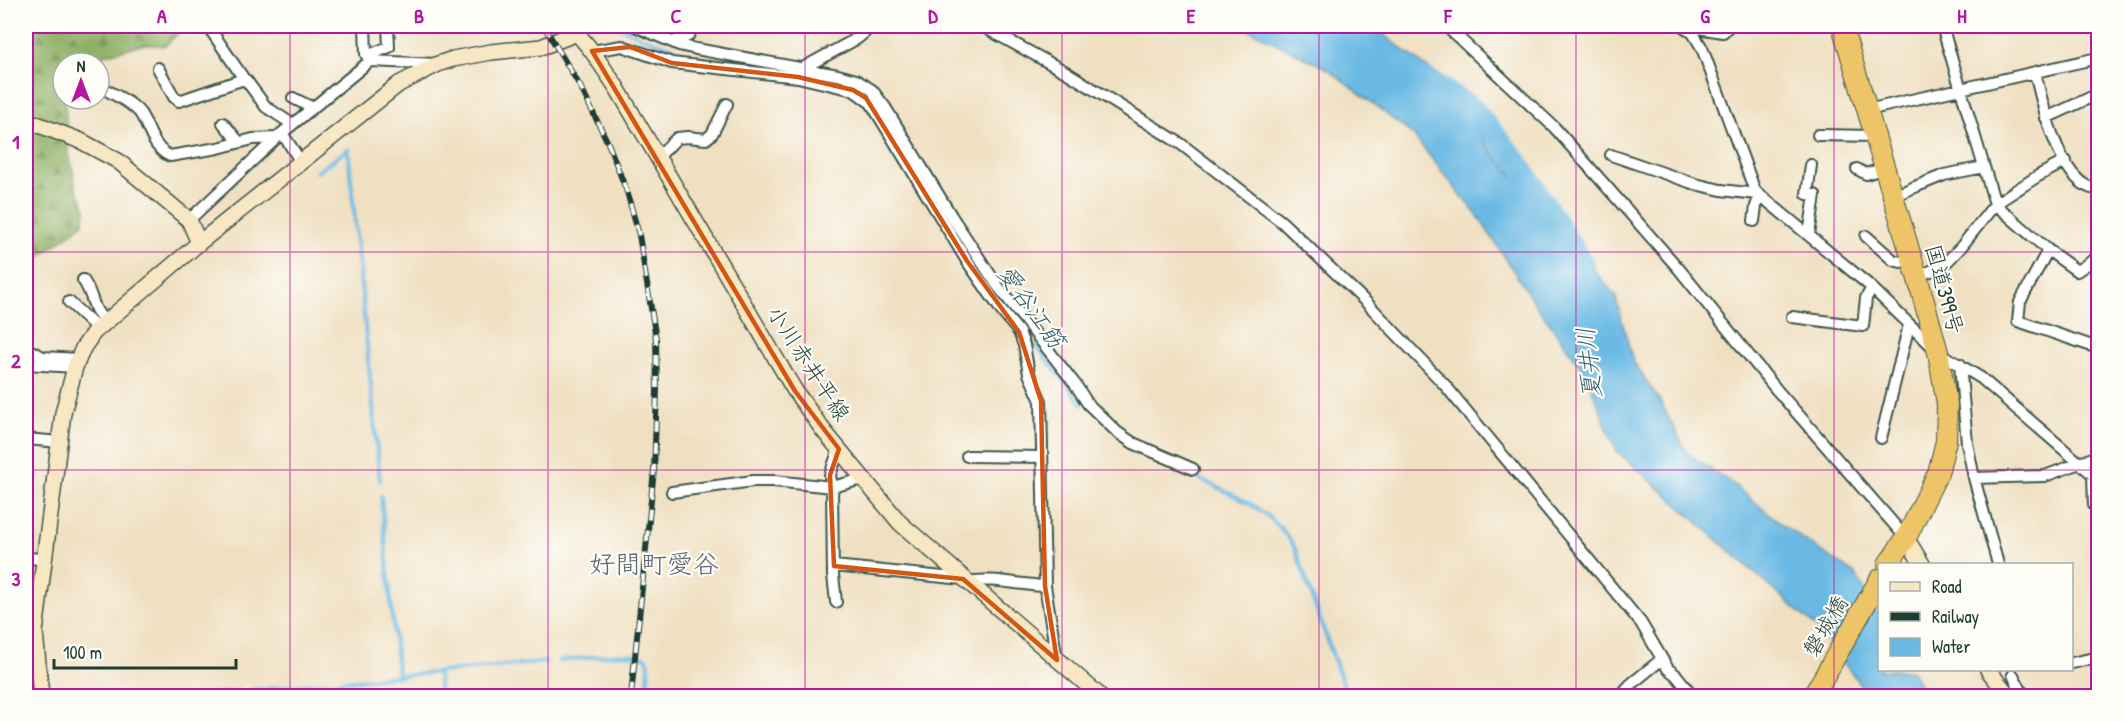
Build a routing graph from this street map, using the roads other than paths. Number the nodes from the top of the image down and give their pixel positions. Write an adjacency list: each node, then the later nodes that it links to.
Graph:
1 (212, 26): 23 (street)
2 (365, 26): 18 (street)
3 (388, 26): 18 (street)
4 (636, 26): 13 (street)
5 (694, 26): 15 (street)
6 (872, 26): 21 (street)
7 (982, 26): 100 (street)
8 (1446, 26): 86 (street)
9 (1729, 26): 12 (street)
10 (1842, 26): 30 (highway, 国道399号)
11 (1942, 26): 24 (street)
12 (1686, 27): 48 (street)
13 (647, 28): 15 (street)
14 (574, 29): 16 (street, 小川赤井平線); 19 (street)
15 (673, 42): 21 (street)
16 (592, 51): 40 (street, 小川赤井平線); 77 (street)
17 (2098, 58): 22 (street)
18 (369, 59): 19 (street); 29 (street)
19 (438, 64): 42 (street)
20 (158, 68): 23 (street)
21 (801, 69): 79 (street)
22 (2035, 72): 24 (street); 31 (street)
23 (244, 80): 34 (street)
24 (1960, 90): 30 (street); 44 (street)
25 (111, 93): 38 (street)
26 (2098, 94): 31 (street)
27 (292, 98): 29 (street)
28 (727, 104): 40 (street)
29 (313, 108): 34 (street)
30 (1868, 111): 37 (highway, 国道399号)
31 (2046, 118): 41 (street)
32 (26, 120): 51 (street)
33 (223, 123): 38 (street)
34 (292, 124): 36 (street)
35 (1818, 135): 37 (street)
36 (279, 136): 38 (street); 42 (street); 51 (street)
37 (1875, 136): 45 (highway, 国道399号)
38 (239, 142)
39 (1611, 155): 48 (street)
40 (657, 158): 74 (street, 小川赤井平線)
41 (2066, 161): 47 (street); 50 (street)
42 (301, 162): 55 (street)
43 (1811, 165): 53 (street)
44 (1984, 167): 49 (street); 50 (street)
45 (1885, 168): 46 (street); 49 (highway, 国道399号)
46 (1857, 169)
47 (2098, 184)
48 (1759, 195): 52 (street); 53 (street)
49 (1893, 196): 58 (highway, 国道399号)
50 (1995, 204): 56 (street); 58 (street)
51 (189, 220): 55 (street)
52 (1754, 221)
53 (1809, 236): 60 (street)
54 (1866, 236): 58 (street)
55 (199, 243): 64 (street)
56 (2048, 250): 57 (street); 65 (street)
57 (2098, 257)
58 (1915, 268): 67 (highway, 国道399号)
59 (83, 280): 64 (street)
60 (1872, 288): 62 (street); 63 (street)
61 (69, 302): 64 (street)
62 (1792, 317)
63 (1909, 325): 67 (street); 71 (street)
64 (102, 326): 68 (street)
65 (2098, 348)
66 (29, 350): 68 (street)
67 (1938, 352): 70 (street); 86 (highway, 国道399号)
68 (76, 363): 69 (street); 73 (street)
69 (26, 364)
70 (1960, 364): 78 (street); 81 (street)
71 (1881, 438)
72 (26, 440): 73 (street)
73 (60, 442): 88 (street)
74 (839, 449): 82 (street, 小川赤井平線); 83 (street)
75 (967, 456): 77 (street)
76 (2098, 456): 78 (street)
77 (1041, 457): 95 (street)
78 (2079, 464): 80 (street); 81 (street)
79 (1193, 469)
80 (2096, 476): 85 (street)
81 (1974, 478): 91 (street)
82 (863, 479): 83 (street); 93 (street, 小川赤井平線)
83 (832, 487): 84 (street); 92 (street)
84 (672, 492)
85 (2094, 505)
86 (1906, 538): 89 (highway, 国道399号); 90 (street)
87 (26, 558): 88 (street)
88 (44, 559): 97 (street)
89 (1889, 562)
90 (1921, 563)
91 (1998, 563)
92 (834, 566): 93 (street); 96 (street)
93 (964, 580): 95 (street); 101 (street, 小川赤井平線)
94 (1878, 582): 109 (highway, 磐城橋)
95 (1045, 586): 101 (street)
96 (836, 602)
97 (32, 603): 98 (street)
98 (31, 653): 105 (street)
99 (2098, 657): 102 (street)
100 (1662, 659): 107 (street); 108 (street)
101 (1058, 660): 106 (street, 小川赤井平線)
102 (2073, 663)
103 (1990, 671): 110 (street)
104 (2010, 671): 111 (street)
105 (41, 696)
106 (1100, 696)
107 (1620, 696)
108 (1693, 696)
109 (1812, 696)
110 (2009, 696)
111 (2024, 696)

